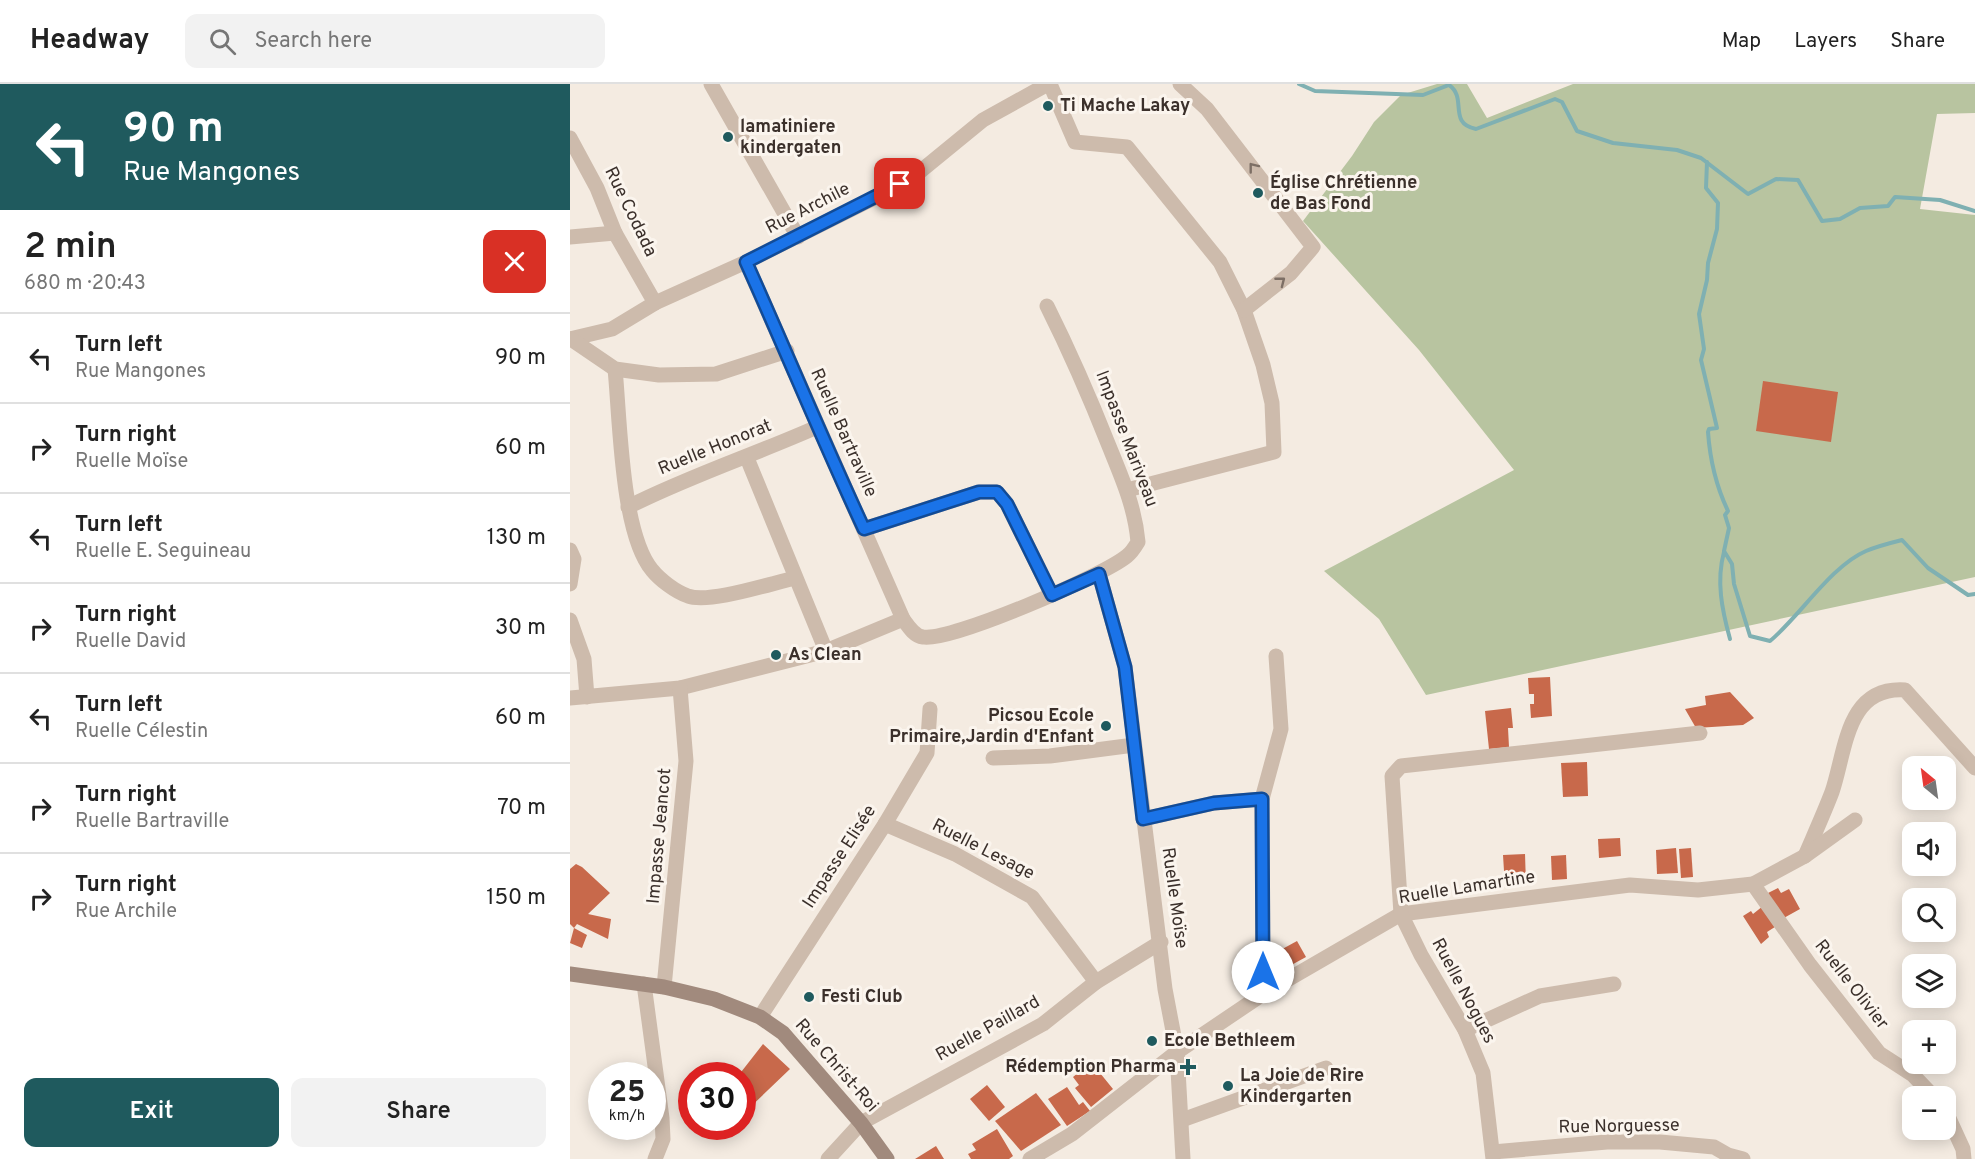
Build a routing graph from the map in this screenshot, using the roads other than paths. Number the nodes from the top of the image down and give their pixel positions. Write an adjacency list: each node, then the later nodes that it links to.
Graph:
1 (711, 84): 8 (street)
2 (1049, 84): 4 (street, Rue Archile); 12 (street)
3 (1180, 84): 12 (street, one-way to 3)
4 (1033, 88): 8 (street, Rue Archile)
5 (570, 138): 6 (street, Rue Codada)
6 (615, 233): 7 (street); 10 (street, Rue Codada)
7 (570, 237)
8 (798, 237): 9 (street, Rue Archile)
9 (746, 262): 10 (street, Rue Archile); 14 (street, Ruelle Bartraville)
10 (655, 303): 13 (street, Rue Archile)
11 (1047, 306): 18 (street, Impasse Mariveau)
12 (1244, 310): 18 (street)
13 (570, 339): 15 (street)
14 (787, 351): 15 (street); 16 (street, Ruelle Bartraville)
15 (615, 369): 19 (street)
16 (817, 427): 17 (street, Ruelle Honorat); 20 (street, Ruelle Bartraville)
17 (747, 458): 19 (street, Ruelle Honorat); 23 (street)
18 (1126, 490): 22 (street, Impasse Mariveau)
19 (628, 507): 23 (street)
20 (864, 529): 25 (street); 26 (street, Ruelle Bartraville)
21 (570, 550): 24 (street)
22 (1099, 574): 25 (street); 35 (street, Ruelle Moïse)
23 (795, 578): 28 (street)
24 (570, 584)
25 (1052, 595): 26 (street)
26 (903, 619): 28 (street)
27 (570, 620): 31 (street)
28 (826, 651): 30 (street)
29 (1276, 656): 38 (street)
30 (680, 688): 31 (street); 50 (street, Impasse Jeancot)
31 (587, 697): 32 (street)
32 (570, 698)
33 (930, 709): 41 (street, Impasse Elisée)
34 (1700, 732): 44 (street)
35 (1134, 745): 36 (street); 39 (street, Ruelle Moïse)
36 (993, 758)
37 (1975, 768): 42 (street)
38 (1262, 799): 39 (street); 51 (street)
39 (1143, 819): 45 (street, Ruelle Moïse)
40 (1855, 820): 42 (street, Ruelle Lamartine)
41 (885, 824): 47 (street, Ruelle Lesage); 52 (street, Impasse Elisée)
42 (1805, 856): 43 (street, Ruelle Lamartine)
43 (1754, 884): 44 (street, Ruelle Lamartine); 56 (street, Ruelle Olivier)
44 (1401, 915): 51 (street, Ruelle Lamartine); 53 (street, Ruelle Nogues)
45 (1161, 942): 47 (street, Ruelle Paillard); 54 (street, Ruelle Moïse)
46 (570, 974): 48 (street, Rue Christ-Roi)
47 (1096, 982): 58 (street, Ruelle Paillard)
48 (644, 984): 50 (street, Rue Christ-Roi); 61 (street)
49 (1614, 984): 53 (street)
50 (664, 987): 52 (street, Rue Christ-Roi)
51 (1263, 994): 54 (street, Ruelle Lamartine)
52 (760, 1017): 58 (street, Rue Christ-Roi)
53 (1465, 1030): 60 (street, Ruelle Nogues)
54 (1177, 1052): 57 (street, Ruelle Moïse); 64 (street, Ruelle Lamartine)
55 (1326, 1068): 57 (street)
56 (1923, 1086)
57 (1182, 1120): 65 (street, Ruelle Moïse)
58 (861, 1123): 62 (street, Ruelle Paillard); 63 (street, Rue Christ-Roi)
59 (1956, 1134): 67 (street)
60 (1493, 1156): 66 (street, Rue Norguesse)
61 (655, 1159)
62 (828, 1159)
63 (887, 1159)
64 (1030, 1159)
65 (1183, 1159)
66 (1743, 1159)
67 (1964, 1159)

